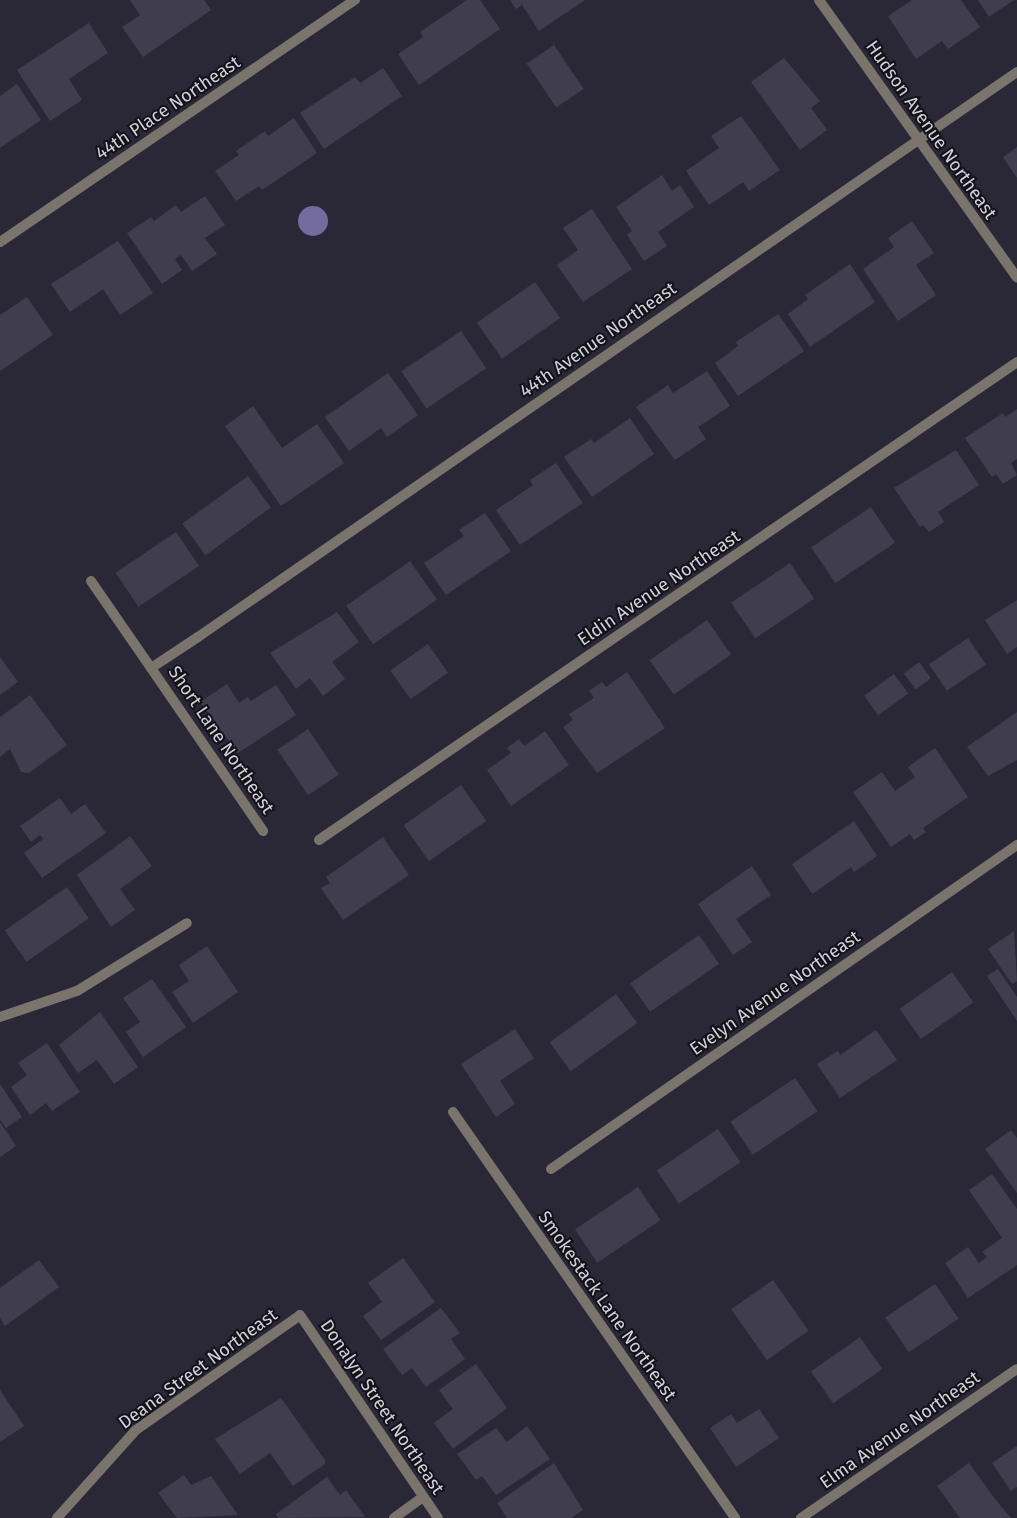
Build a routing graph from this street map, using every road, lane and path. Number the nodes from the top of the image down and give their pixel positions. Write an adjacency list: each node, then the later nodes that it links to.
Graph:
1 (355, 0): 5 (street, 44th Place Northeast)
2 (818, 0): 4 (street, Hudson Avenue Northeast)
3 (1017, 72): 4 (street, 44th Avenue Northeast)
4 (917, 139): 6 (street, Hudson Avenue Northeast); 9 (street, 44th Avenue Northeast)
5 (0, 242)
6 (1017, 278)
7 (1017, 362): 12 (street, Eldin Avenue Northeast)
8 (91, 581): 10 (street, Short Lane Northeast)
9 (198, 637): 10 (street, Short Lane Northeast)
10 (151, 668): 11 (street, Short Lane Northeast)
11 (263, 831)
12 (318, 840)
13 (1017, 845): 17 (street, Evelyn Avenue Northeast)
14 (187, 923): 15 (street)
15 (0, 1017)
16 (453, 1112): 24 (street, Smokestack Lane Northeast)
17 (552, 1168)
18 (300, 1315): 20 (street, Donalyn Street Northeast); 21 (street, Deana Street Northeast)
19 (1017, 1369): 25 (street, Elma Avenue Northeast)
20 (423, 1497): 22 (street); 23 (street, Donalyn Street Northeast)
21 (58, 1518)
22 (394, 1518)
23 (438, 1518)
24 (735, 1518)
25 (801, 1518)

